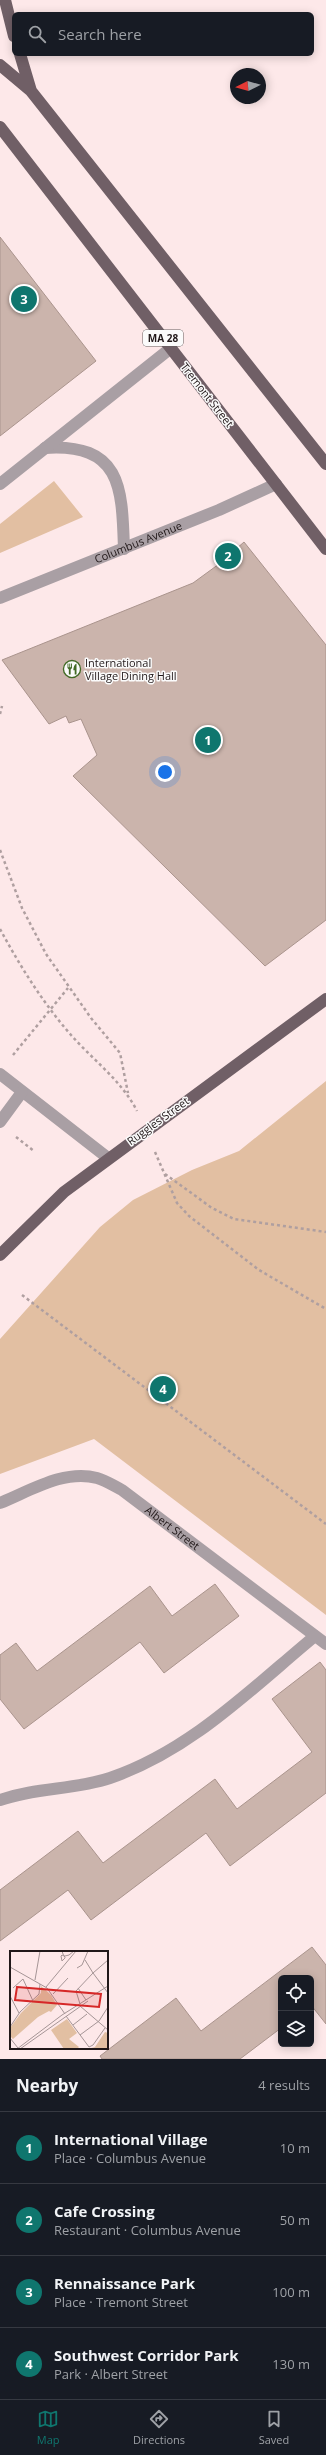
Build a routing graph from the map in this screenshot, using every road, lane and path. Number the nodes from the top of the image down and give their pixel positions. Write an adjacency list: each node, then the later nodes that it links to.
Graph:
1 (5, 0): 2 (main road)
2 (12, 28)
3 (21, 56): 5 (main road)
4 (0, 65): 5 (main road)
5 (31, 91): 9 (main road)
6 (0, 127): 7 (main road, Tremont Street / MA 28)
7 (171, 348): 8 (street); 11 (main road, Tremont Street / MA 28)
8 (45, 448): 10 (street); 12 (street)
9 (326, 464)
10 (0, 484)
11 (276, 484): 12 (street, Columbus Avenue); 13 (main road, Tremont Street / MA 28)
12 (124, 549): 14 (street, Columbus Avenue)
13 (326, 549)
14 (0, 598)
15 (2, 706): 16 (path)
16 (0, 714)
17 (0, 850): 19 (path)
18 (0, 928): 21 (path)
19 (68, 988): 21 (path); 21 (path)
20 (326, 999): 28 (main road, Ruggles Street)
21 (51, 1009): 22 (path)
22 (10, 1058)
23 (0, 1074): 24 (street)
24 (22, 1092): 25 (street); 28 (street)
25 (0, 1122)
26 (14, 1135): 27 (path)
27 (34, 1151)
28 (108, 1158): 30 (main road, Ruggles Street)
29 (326, 1232): 32 (path)
30 (0, 1255)
31 (22, 1295): 34 (path)
32 (326, 1309)
33 (0, 1503): 35 (street, Albert Street)
34 (326, 1524)
35 (315, 1636): 36 (street, Albert Street); 37 (street)
36 (326, 1644)
37 (0, 1800)

